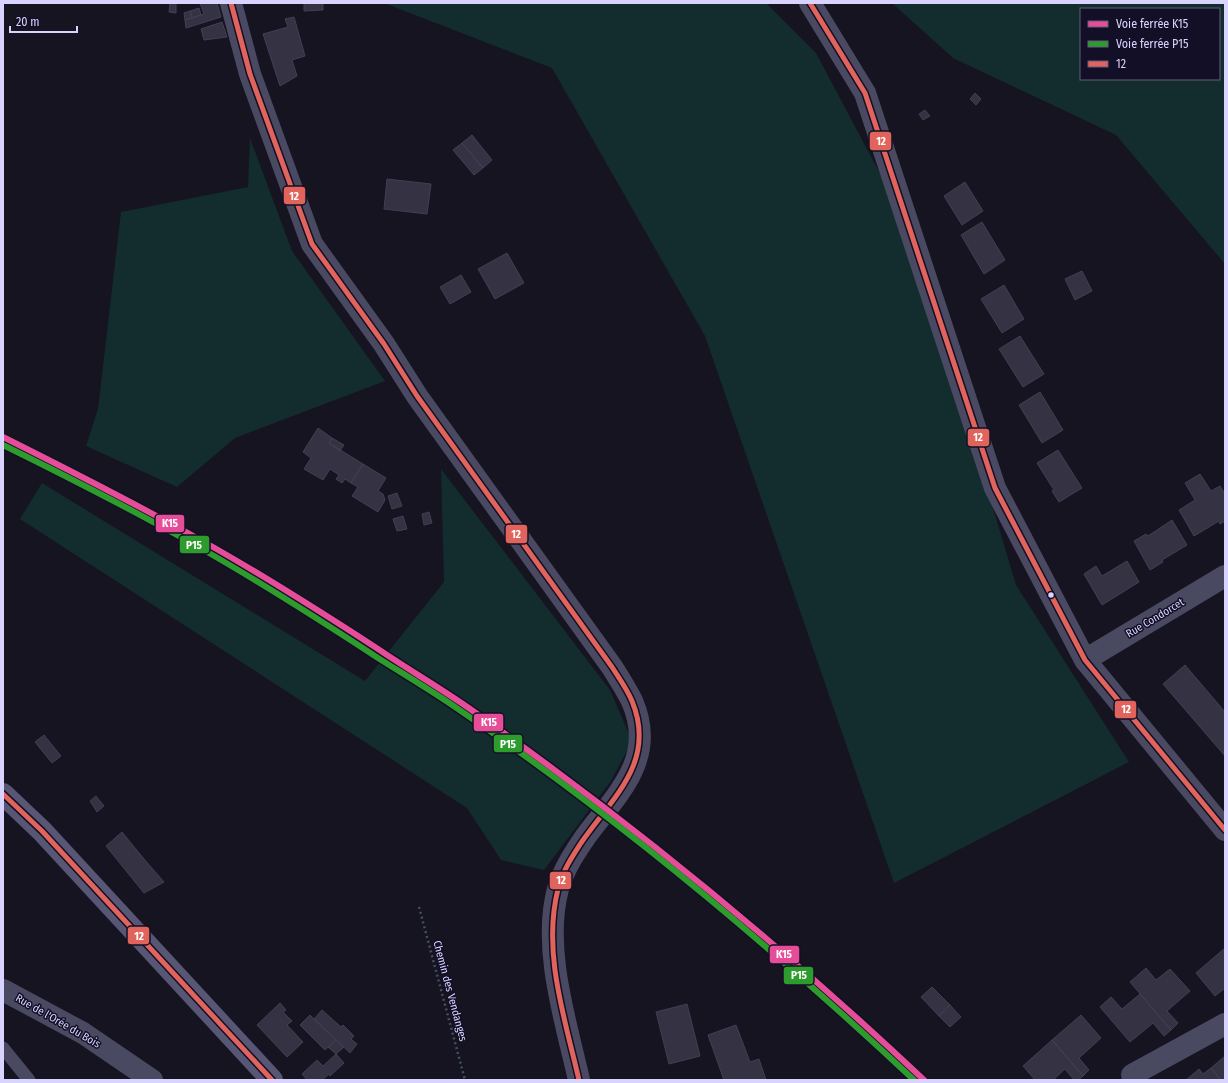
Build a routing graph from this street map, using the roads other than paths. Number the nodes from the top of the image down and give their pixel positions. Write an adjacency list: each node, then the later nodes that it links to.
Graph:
1 (231, 3): 13 (street)
2 (810, 3): 4 (street)
3 (1225, 576): 4 (street, Rue Condorcet)
4 (1085, 660): 6 (street)
5 (3, 794): 12 (main road)
6 (1225, 830)
7 (3, 990): 11 (street, Rue de l'Orée du Bois)
8 (1225, 1024): 14 (street)
9 (3, 1048): 10 (lane)
10 (29, 1080)
11 (152, 1080)
12 (272, 1080)
13 (579, 1080)
14 (1136, 1080)

